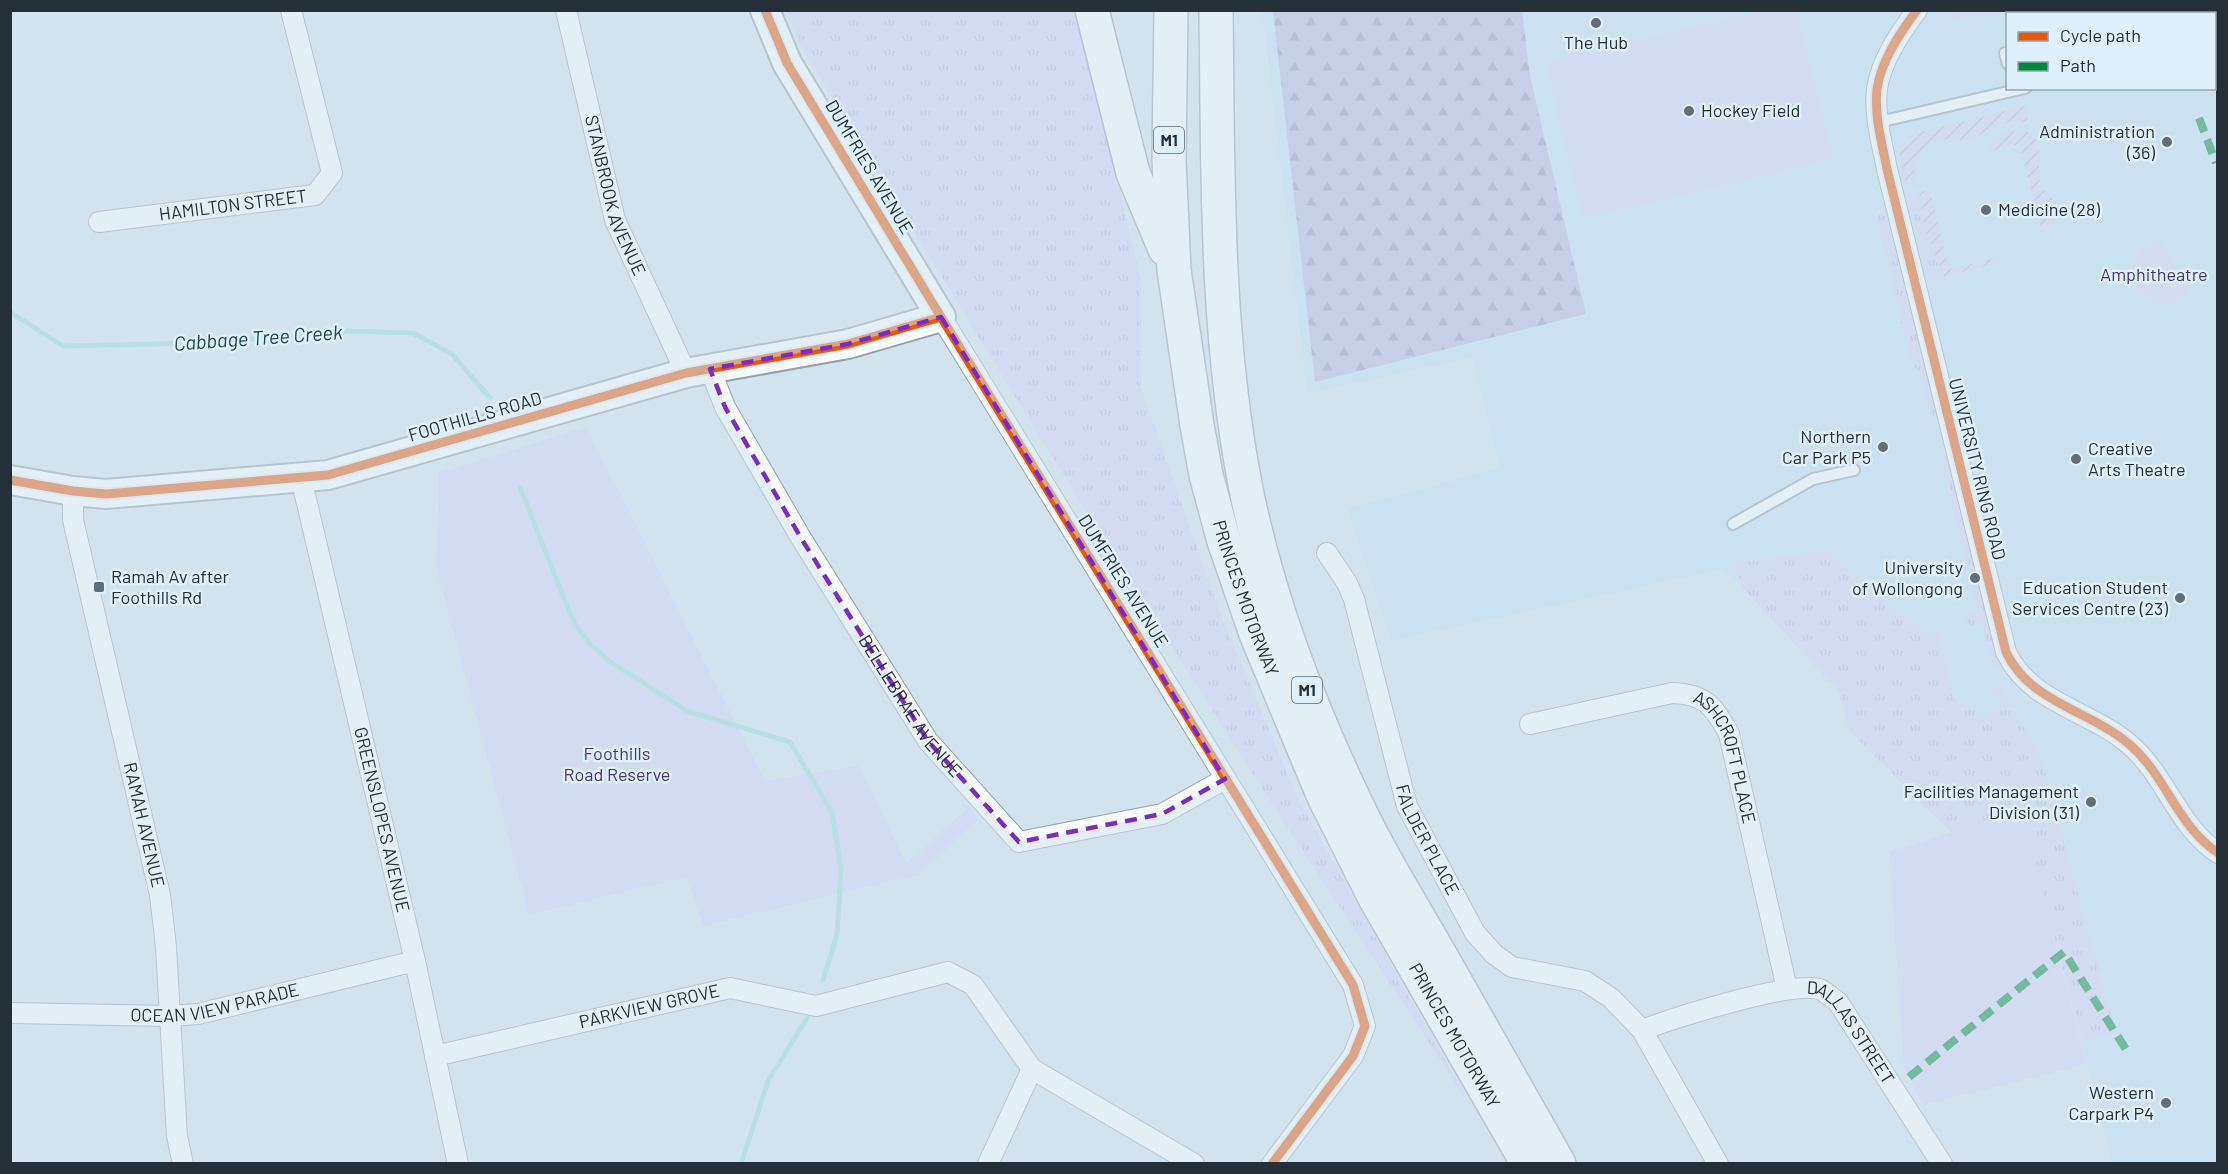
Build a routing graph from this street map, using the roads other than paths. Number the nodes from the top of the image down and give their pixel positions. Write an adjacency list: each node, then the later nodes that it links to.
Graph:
1 (291, 10): 12 (street, HAMILTON STREET)
2 (566, 10): 15 (street, STANBROOK AVENUE)
3 (765, 10): 14 (street, DUMFRIES AVENUE)
4 (1092, 10): 13 (highway)
5 (1171, 10): 13 (highway, PRINCES MOTORWAY / M1)
6 (1189, 10): 22 (highway)
7 (1216, 10): 22 (highway, PRINCES MOTORWAY / M1)
8 (1917, 10): 11 (street, UNIVERSITY RING ROAD)
9 (1933, 10): 11 (street, UNIVERSITY RING ROAD)
10 (2014, 90): 11 (lane)
11 (1879, 122): 25 (street, UNIVERSITY RING ROAD)
12 (99, 222)
13 (1174, 270): 38 (highway, PRINCES MOTORWAY / M1)
14 (941, 317): 15 (street, FOOTHILLS ROAD); 24 (street, DUMFRIES AVENUE)
15 (698, 371): 17 (street, FOOTHILLS ROAD); 24 (street, BELLEBRAE AVENUE)
16 (1854, 470): 20 (lane)
17 (301, 478): 19 (street, FOOTHILLS ROAD); 26 (street, GREENSLOPES AVENUE)
18 (10, 480): 19 (street, FOOTHILLS ROAD)
19 (74, 491): 29 (street, RAMAH AVENUE)
20 (1733, 524)
21 (1327, 553): 30 (street, FALDER PLACE)
22 (1266, 570): 39 (highway, PRINCES MOTORWAY / M1)
23 (1530, 724): 27 (street, ASHCROFT PLACE)
24 (1225, 779): 37 (street, DUMFRIES AVENUE)
25 (2217, 853)
26 (415, 961): 29 (street, OCEAN VIEW PARADE); 31 (street, GREENSLOPES AVENUE)
27 (1786, 989): 30 (street, DALLAS STREET); 41 (street, DALLAS STREET)
28 (10, 1013): 29 (street, OCEAN VIEW PARADE)
29 (169, 1016): 33 (street, RAMAH AVENUE)
30 (1642, 1030): 40 (street, FALDER PLACE)
31 (435, 1056): 32 (street, PARKVIEW GROVE); 34 (street, GREENSLOPES AVENUE)
32 (1032, 1069): 35 (street); 36 (street)
33 (183, 1164)
34 (458, 1164)
35 (988, 1164)
36 (1194, 1164)
37 (1272, 1164)
38 (1528, 1164)
39 (1559, 1164)
40 (1718, 1164)
41 (1942, 1164)

